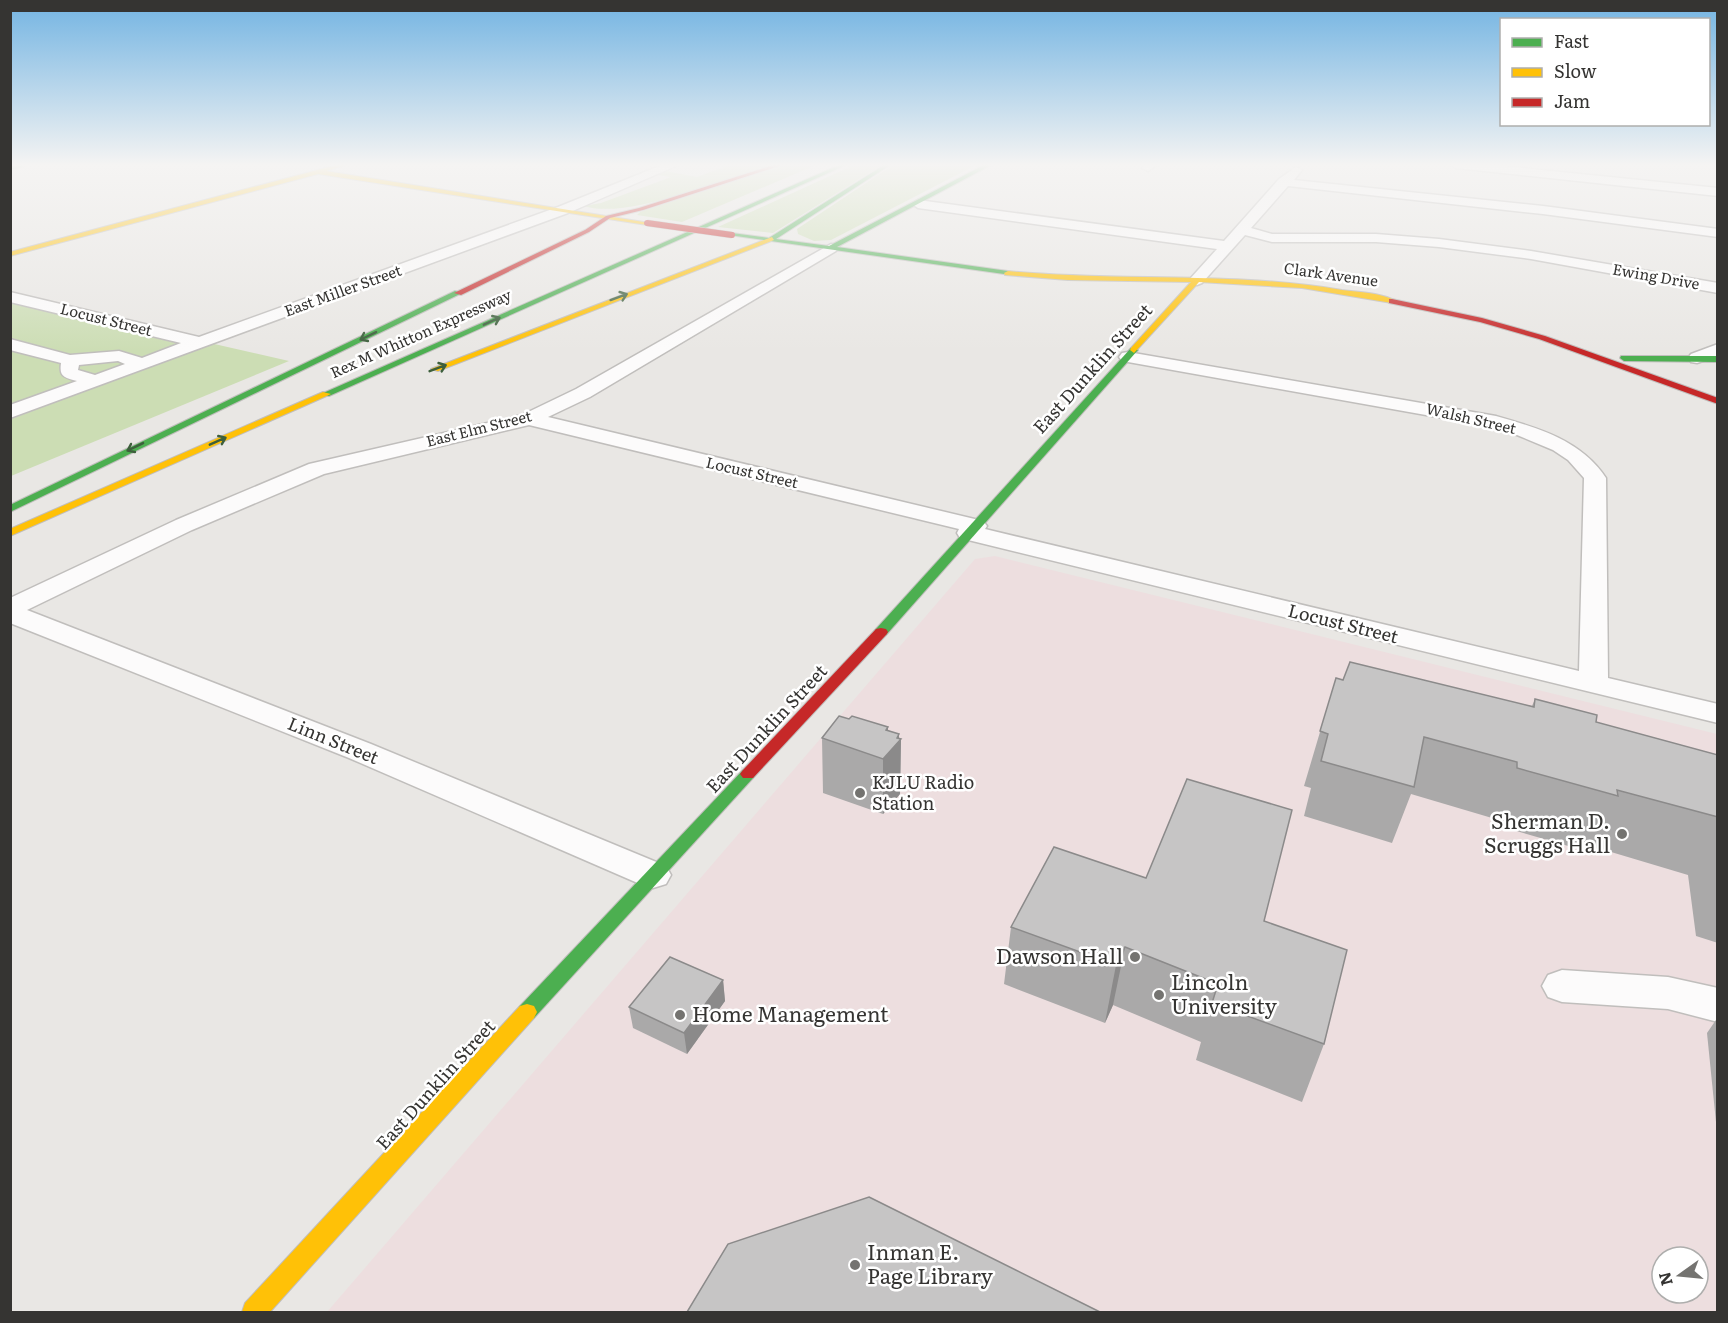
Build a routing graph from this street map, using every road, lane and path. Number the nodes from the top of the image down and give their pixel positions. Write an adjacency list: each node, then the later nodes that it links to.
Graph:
1 (113, 227): 16 (main road)
2 (517, 227): 22 (street, East Miller Street)
3 (593, 227): 40 (main road, one-way to 40)
4 (673, 227): 14 (main road, bridge)
5 (681, 227): 33 (main road, Rex M Whitton Expressway)
6 (704, 227): 39 (main road, Rex M Whitton Expressway, one-way to 6)
7 (792, 227): 14 (main road)
8 (873, 227): 15 (main road, East Elm Street)
9 (1123, 227): 13 (street, Ewing Drive)
10 (1244, 227): 13 (street, East Dunklin Street)
11 (1665, 227): 12 (street)
12 (1718, 234)
13 (1233, 239): 17 (street, East Dunklin Street); 19 (street, Ewing Drive)
14 (771, 240): 15 (main road); 31 (main road, one-way to 14)
15 (831, 248): 18 (main road); 36 (street, East Elm Street)
16 (10, 254)
17 (1197, 280): 18 (main road, Clark Avenue); 21 (main road, East Dunklin Street); 27 (main road, Clark Avenue)
18 (1121, 286): 21 (main road)
19 (1718, 288)
20 (10, 297): 22 (street, Locust Street)
21 (1166, 298): 25 (main road, East Dunklin Street)
22 (201, 343): 30 (street, East Miller Street)
23 (10, 344): 29 (street)
24 (1718, 349): 26 (street)
25 (1128, 357): 41 (main road, East Dunklin Street); 45 (street, Walsh Street)
26 (1697, 358): 27 (main road); 28 (main road)
27 (1607, 359): 34 (main road, Clark Avenue)
28 (1718, 359)
29 (70, 360): 30 (street); 32 (street)
30 (144, 364): 32 (street, East Miller Street)
31 (418, 376)
32 (96, 381): 35 (street, East Miller Street)
33 (304, 388)
34 (1718, 401)
35 (10, 412)
36 (529, 419): 41 (street, Locust Street); 43 (street, East Elm Street)
37 (206, 430): 40 (main road)
38 (242, 446): 39 (main road)
39 (68, 507): 42 (main road, Rex M Whitton Expressway)
40 (10, 511)
41 (972, 529): 45 (street, Locust Street); 47 (main road, East Dunklin Street)
42 (10, 533)
43 (10, 608)
44 (10, 613): 47 (street, Linn Street)
45 (1593, 685): 46 (street, Locust Street)
46 (1718, 714)
47 (653, 875): 50 (main road, East Dunklin Street)
48 (1562, 986): 49 (street)
49 (1718, 1005)
50 (254, 1312)

